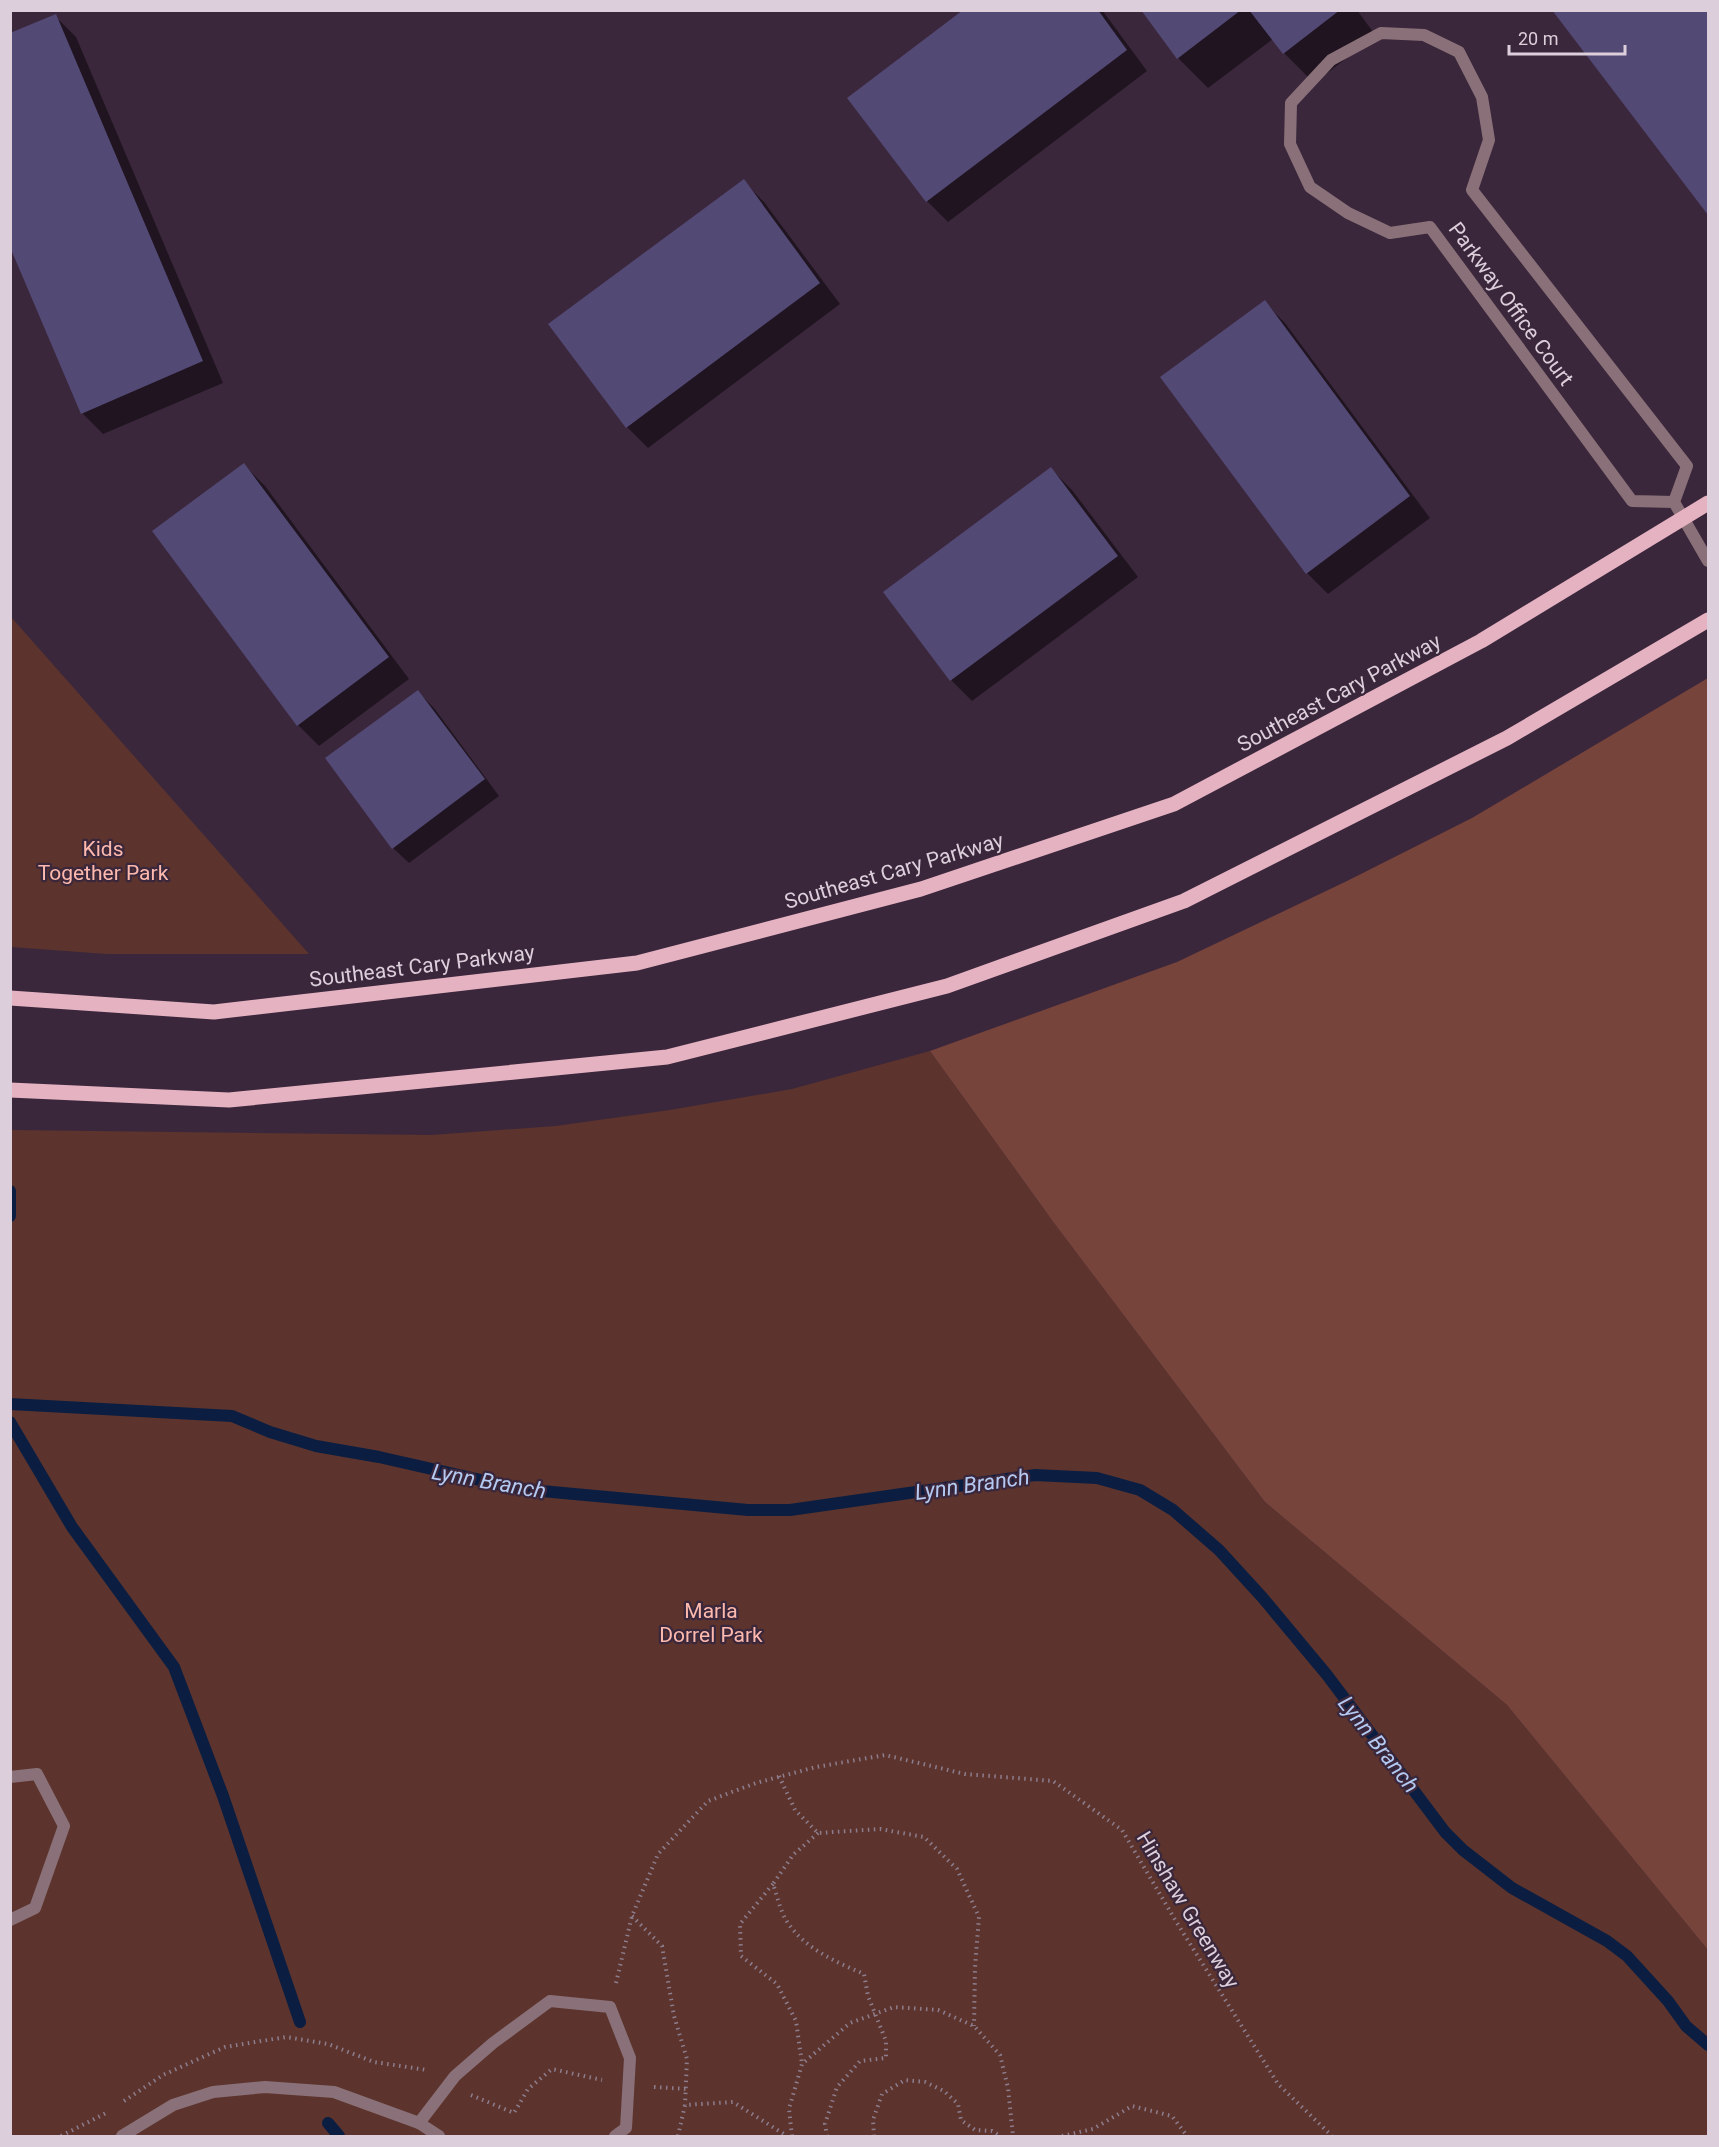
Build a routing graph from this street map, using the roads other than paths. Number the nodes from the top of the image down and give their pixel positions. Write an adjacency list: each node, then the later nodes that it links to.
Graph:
1 (1674, 502): 1 (lane, Parkway Office Court); 3 (lane)
2 (1708, 503): 3 (main road, Southeast Cary Parkway)
3 (1683, 518): 4 (lane); 6 (main road, Southeast Cary Parkway)
4 (1708, 561)
5 (1708, 620): 7 (main road)
6 (10, 998)
7 (10, 1090)
8 (10, 1776): 9 (lane)
9 (10, 1920)
10 (419, 2123): 11 (lane); 12 (lane); 13 (lane)
11 (122, 2136)
12 (439, 2136)
13 (615, 2136)

